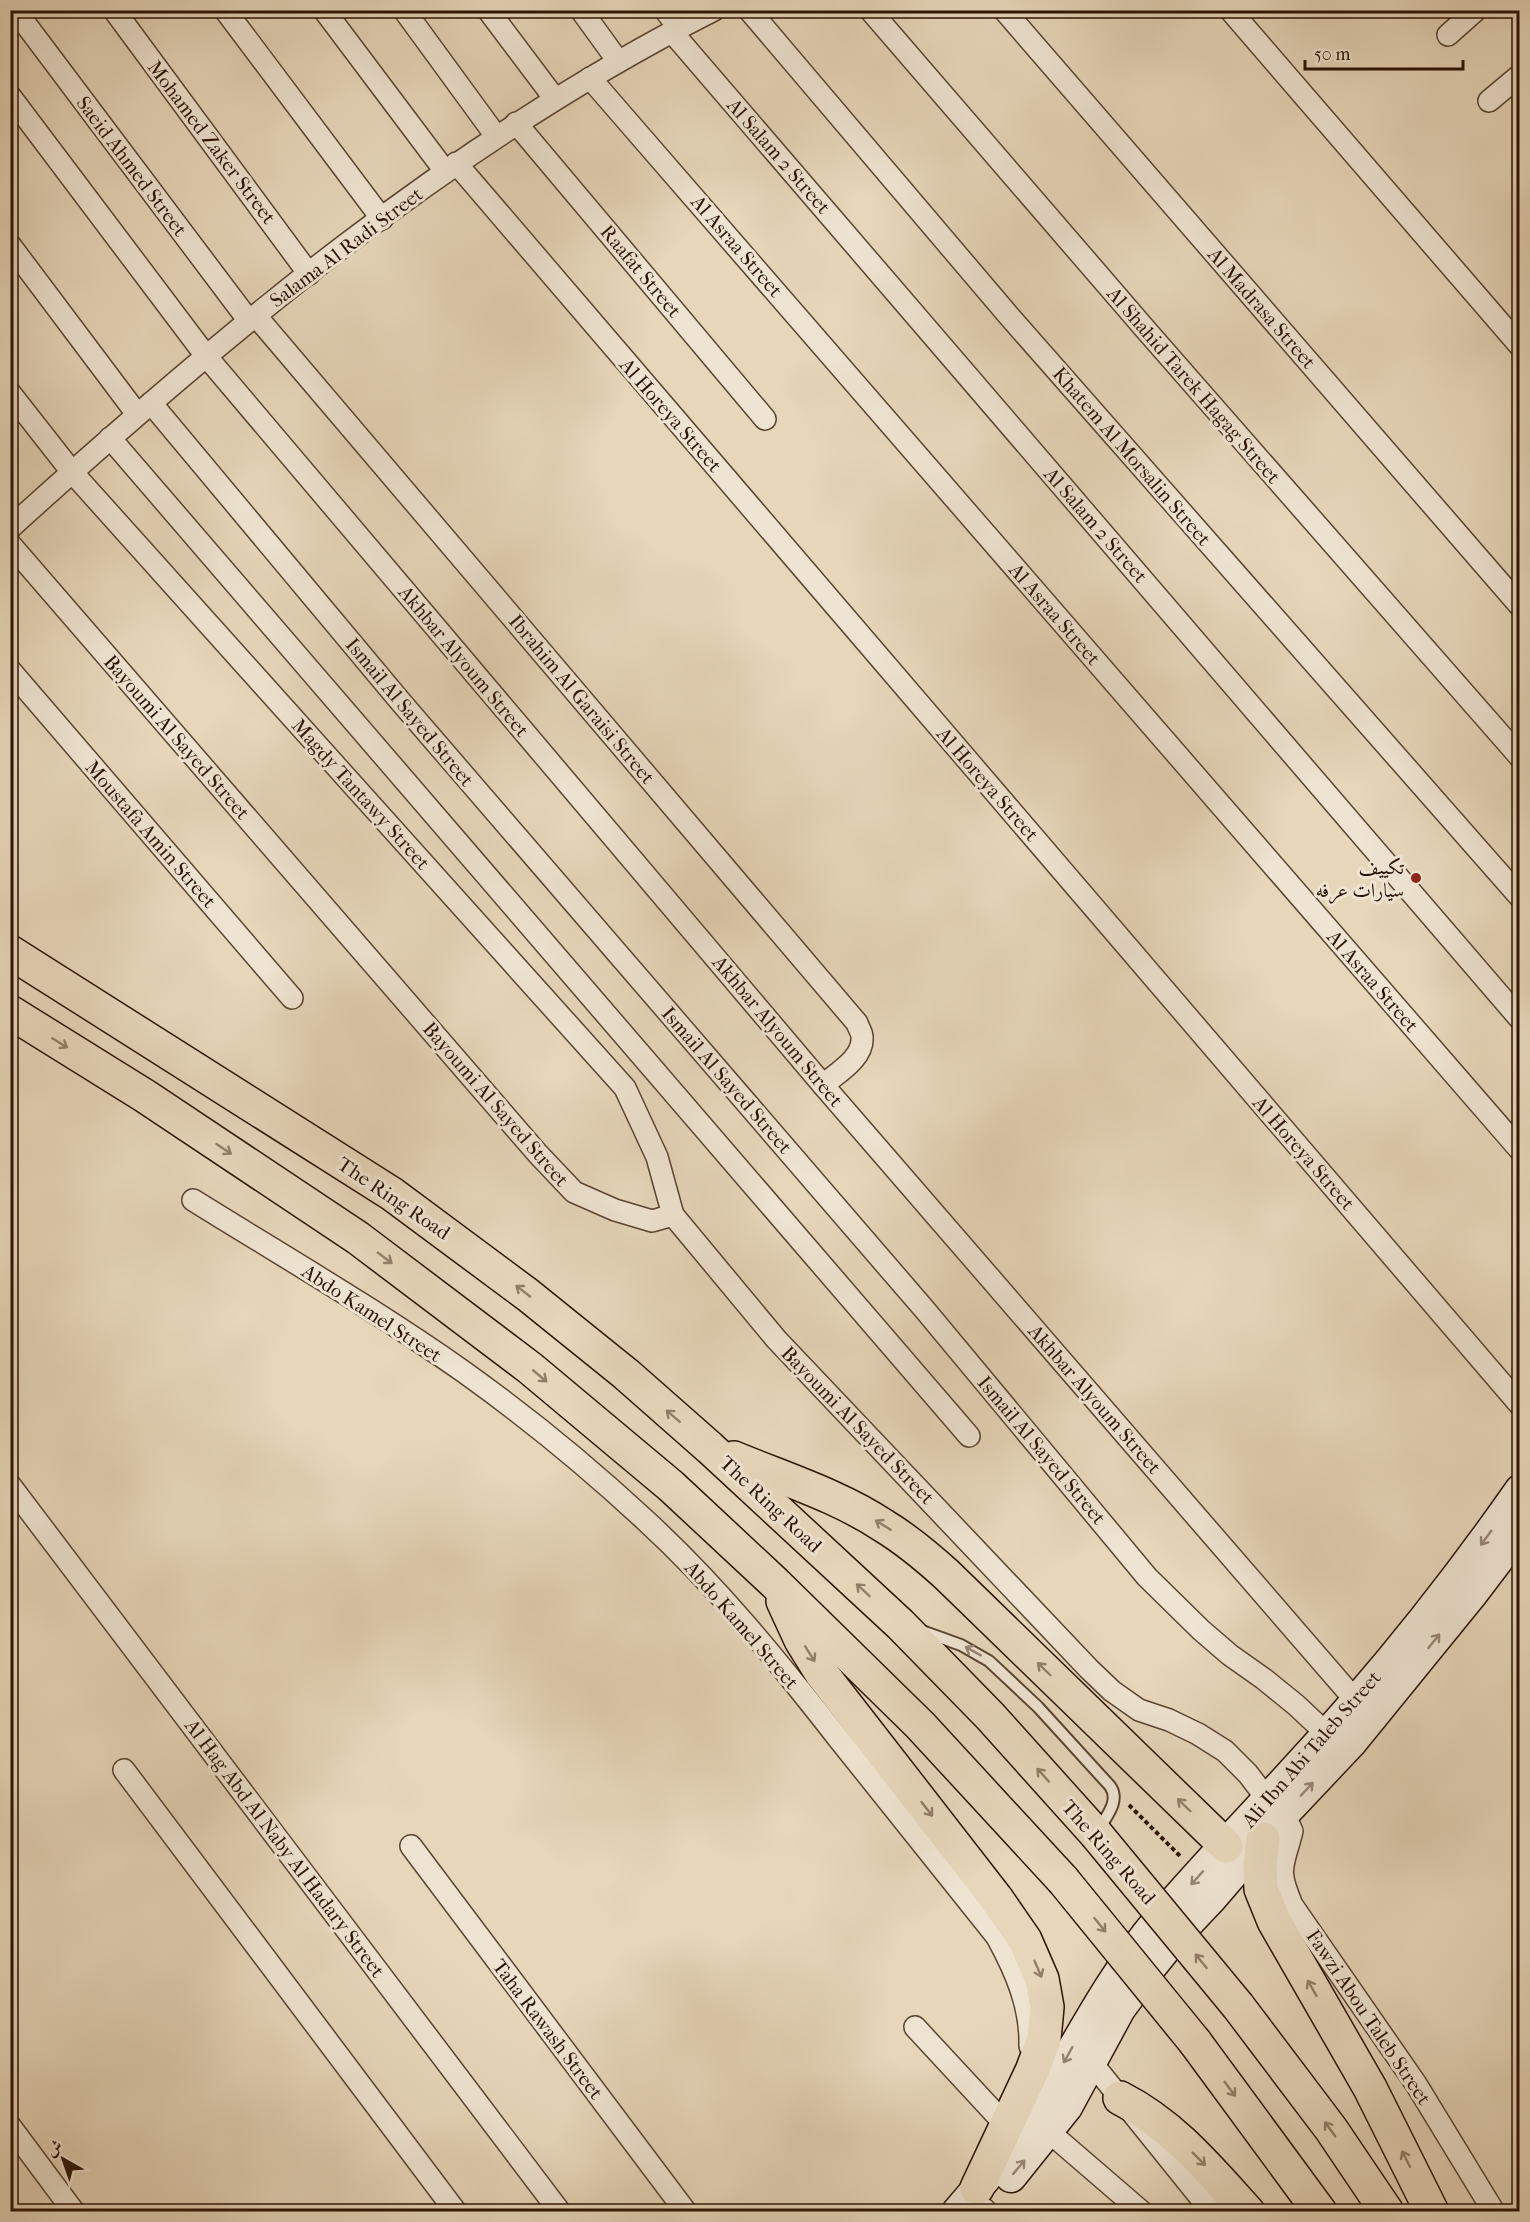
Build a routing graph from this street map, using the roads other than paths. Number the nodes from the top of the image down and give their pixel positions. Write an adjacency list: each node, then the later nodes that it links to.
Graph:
1 (15, 10): 29 (street, Saeid Ahmed Street)
2 (114, 10): 28 (street, Mohamed Zaker Street)
3 (225, 10): 26 (street)
4 (324, 10): 25 (street, Al Horeya Street)
5 (404, 10): 24 (street)
6 (488, 10): 21 (street)
7 (580, 10): 17 (street)
8 (665, 10): 15 (street, Al Salam 2 Street)
9 (714, 10): 15 (street, Salama Al Radi Street)
10 (749, 10): 42 (street, Khatem Al Morsalin Street)
11 (870, 10): 41 (street, Al Shahid Tarek Hagag Street)
12 (1004, 10): 39 (street, Al Madrasa Street)
13 (1230, 10): 30 (street)
14 (1476, 10): 16 (street)
15 (675, 30): 17 (street, Salama Al Radi Street); 46 (street, Al Salam 2 Street)
16 (1449, 35)
17 (618, 61): 19 (street, Salama Al Radi Street)
18 (1520, 75): 22 (street)
19 (590, 78): 21 (street, Salama Al Radi Street); 48 (street, Al Asraa Street)
20 (10, 96): 31 (street, Akhbar Alyoum Street)
21 (555, 99): 23 (street, Salama Al Radi Street)
22 (1489, 101)
23 (516, 123): 24 (street, Salama Al Radi Street); 34 (street, Raafat Street)
24 (496, 136): 25 (street, Salama Al Radi Street)
25 (450, 167): 26 (street, Salama Al Radi Street); 51 (street, Al Horeya Street)
26 (382, 219): 28 (street, Salama Al Radi Street)
27 (10, 245): 33 (street, Ismail Al Sayed Street)
28 (309, 274): 29 (street, Salama Al Radi Street)
29 (253, 319): 31 (street, Salama Al Radi Street); 47 (street, Ibrahim Al Garaisi Street)
30 (1520, 346)
31 (206, 356): 33 (street, Salama Al Radi Street); 47 (street, Akhbar Alyoum Street)
32 (10, 393): 36 (street, Magdy Tantawy Street)
33 (144, 409): 35 (street, Salama Al Radi Street); 60 (street, Ismail Al Sayed Street)
34 (765, 419)
35 (110, 438): 36 (street, Salama Al Radi Street); 52 (street)
36 (72, 472): 37 (street, Salama Al Radi Street); 50 (street, Magdy Tantawy Street)
37 (10, 528)
38 (10, 544): 50 (street, Bayoumi Al Sayed Street)
39 (1520, 606)
40 (10, 670): 44 (street, Moustafa Amin Street)
41 (1520, 756)
42 (1520, 897)
43 (10, 952): 53 (highway, The Ring Road, one-way to 43)
44 (292, 998)
45 (10, 1012): 57 (highway, one-way to 57)
46 (1520, 1019)
47 (824, 1085): 59 (street, Akhbar Alyoum Street)
48 (1520, 1150)
49 (193, 1200): 71 (street, Abdo Kamel Street)
50 (673, 1215): 62 (street, Bayoumi Al Sayed Street)
51 (1520, 1406)
52 (969, 1436)
53 (710, 1448): 58 (highway, The Ring Road, one-way to 53); 66 (highway, one-way to 53)
54 (10, 1485): 77 (street, Al Hag Abd Al Naby Al Hadary Street)
55 (1520, 1490): 59 (street, Ali Ibn Abi Taleb Street, one-way to 59)
56 (1520, 1531): 62 (street, Ali Ibn Abi Taleb Street, one-way to 56)
57 (775, 1583): 74 (highway, one-way to 74); 82 (highway, one-way to 82, bridge)
58 (900, 1624): 63 (highway, The Ring Road, one-way to 58); 63 (lane, one-way to 58)
59 (1356, 1701): 60 (street, Ali Ibn Abi Taleb Street)
60 (1327, 1734): 62 (street, Ali Ibn Abi Taleb Street)
61 (124, 1770): 76 (street)
62 (1276, 1807): 64 (street, Ali Ibn Abi Taleb Street); 66 (street, Ali Ibn Abi Taleb Street); 85 (street, Fawzi Abou Taleb Street)
63 (1096, 1834): 83 (highway, The Ring Road, one-way to 63, bridge)
64 (1263, 1839): 67 (street, Ali Ibn Abi Taleb Street); 84 (highway, one-way to 64)
65 (411, 1846): 78 (street, Taha Rawash Street)
66 (1226, 1846): 67 (street, Ali Ibn Abi Taleb Street, one-way to 67)
67 (1109, 2007): 69 (street); 74 (street, one-way to 74)
68 (915, 2027): 71 (street)
69 (1092, 2063): 70 (street); 73 (street)
70 (1120, 2098): 80 (street); 81 (highway, one-way to 81)
71 (1003, 2122): 74 (street, Abdo Kamel Street)
72 (10, 2126): 75 (street)
73 (1048, 2131): 74 (street, one-way to 73); 79 (street)
74 (974, 2207)
75 (74, 2211)
76 (456, 2211)
77 (560, 2211)
78 (686, 2211)
79 (1142, 2211)
80 (1212, 2211)
81 (1248, 2211)
82 (1320, 2211)
83 (1387, 2211)
84 (1432, 2211)
85 (1494, 2211)

